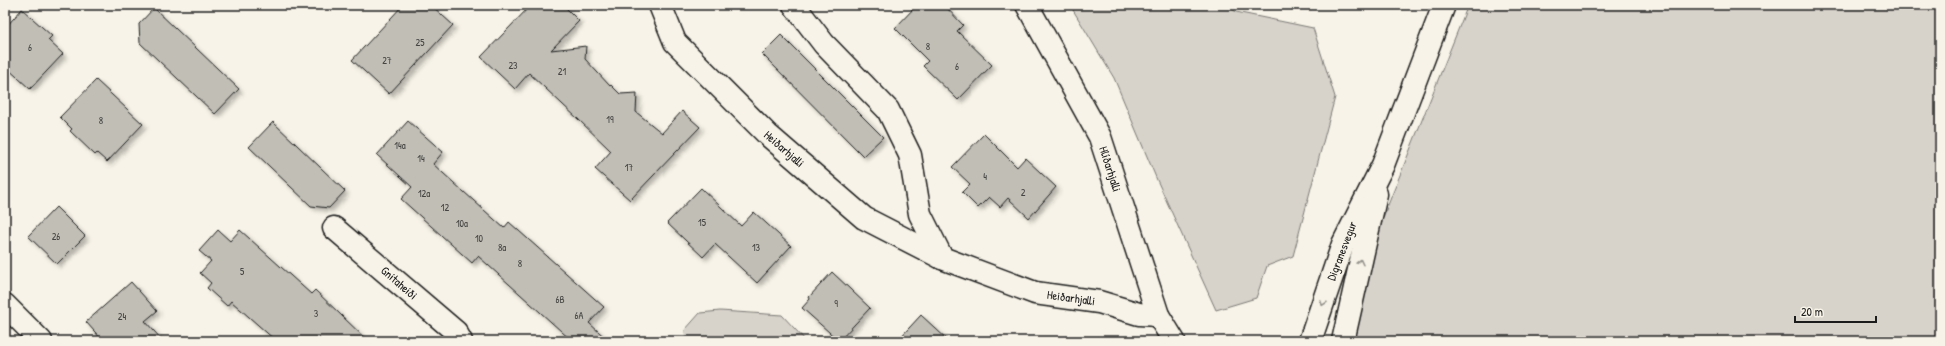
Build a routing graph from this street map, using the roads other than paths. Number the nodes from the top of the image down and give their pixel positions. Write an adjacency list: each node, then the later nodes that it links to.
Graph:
1 (660, 5): 7 (street, Heiðarhjalli)
2 (794, 5): 7 (street)
3 (1027, 5): 9 (street, Hlíðarhjalli)
4 (1444, 5): 5 (street, Digranesvegur)
5 (1383, 165): 13 (street, Digranesvegur, one-way to 13); 14 (street, Digranesvegur, one-way to 5)
6 (334, 228): 11 (street, Gnitaheiði)
7 (942, 258): 9 (street, Heiðarhjalli)
8 (5, 305): 10 (street)
9 (1158, 315): 12 (street, Hlíðarhjalli)
10 (41, 341)
11 (461, 341)
12 (1174, 341)
13 (1310, 341)
14 (1343, 341)

